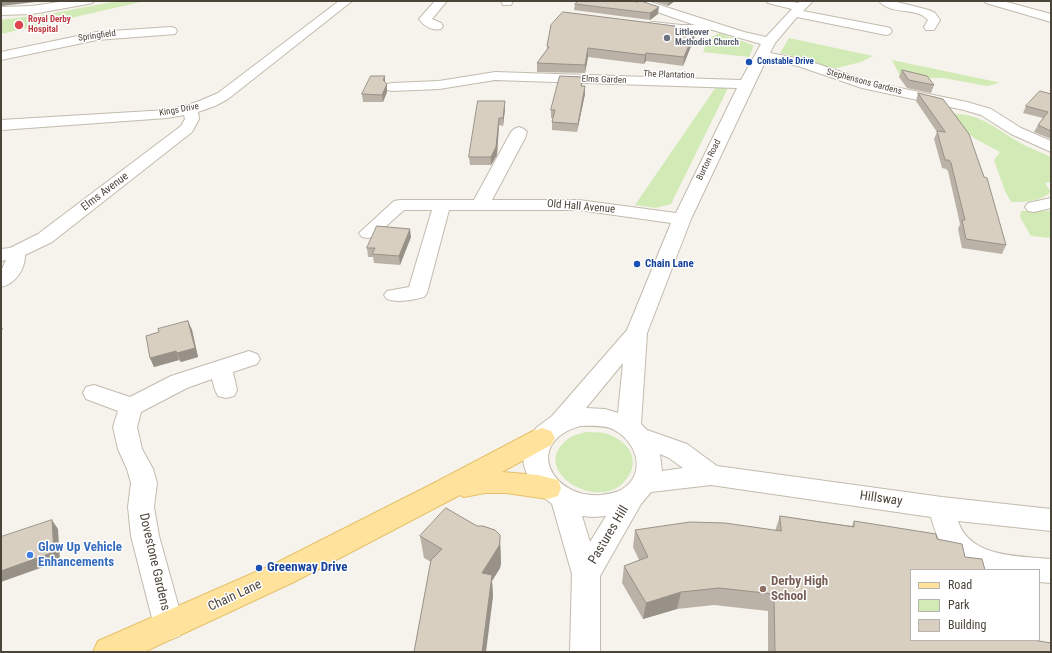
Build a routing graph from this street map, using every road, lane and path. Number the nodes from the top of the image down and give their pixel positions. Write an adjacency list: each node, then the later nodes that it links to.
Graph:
1 (88, 1): 8 (street)
2 (346, 1): 25 (street, Kings Drive)
3 (442, 1): 14 (street)
4 (634, 1): 13 (street)
5 (772, 1): 9 (street)
6 (886, 1): 15 (street)
7 (994, 2): 11 (street)
8 (53, 5): 10 (street)
9 (800, 7): 17 (street); 18 (street, Burton Road)
10 (1, 10)
11 (1051, 18)
12 (643, 24): 13 (street)
13 (708, 25): 18 (street)
14 (436, 26)
15 (930, 27)
16 (172, 31): 19 (street, Springfield)
17 (886, 31)
18 (766, 49): 21 (street, Burton Road); 28 (street, Stephensons Gardens)
19 (1, 56)
20 (590, 66): 21 (street, The Plantation)
21 (748, 80): 22 (street, Elms Garden); 33 (street, Burton Road)
22 (456, 82): 23 (street, Elms Garden); 24 (street)
23 (392, 87)
24 (477, 92)
25 (190, 110): 26 (street, Kings Drive); 35 (street, Elms Avenue)
26 (1, 125)
27 (519, 132): 31 (street)
28 (1051, 147)
29 (1051, 203): 32 (street)
30 (442, 204): 31 (street, Old Hall Avenue); 34 (street, Old Hall Avenue); 37 (street)
31 (480, 205): 33 (street, Old Hall Avenue)
32 (1034, 207)
33 (682, 219): 38 (street, Burton Road)
34 (368, 232)
35 (8, 254): 36 (street)
36 (1, 281)
37 (394, 295)
38 (636, 333): 42 (street, Burton Road); 43 (street, Burton Road)
39 (249, 359): 41 (street)
40 (94, 393): 41 (street)
41 (131, 407): 55 (street, Dovestone Gardens)
42 (561, 422): 43 (street); 44 (street)
43 (634, 433): 45 (street, Hillsway); 46 (street)
44 (542, 438): 47 (main road, Chain Lane); 48 (street)
45 (711, 475): 46 (street, Hillsway); 49 (street, Hillsway)
46 (639, 490): 48 (street); 54 (street, Pastures Hill)
47 (444, 491): 48 (main road, Chain Lane); 55 (main road, Chain Lane)
48 (556, 493): 54 (street, Pastures Hill)
49 (942, 508): 50 (street, Hillsway); 51 (street)
50 (1051, 520)
51 (1037, 569)
52 (1040, 569): 53 (street)
53 (1051, 571)
54 (586, 574): 57 (street, Pastures Hill)
55 (169, 626): 56 (main road, Chain Lane)
56 (109, 652)
57 (585, 652)

